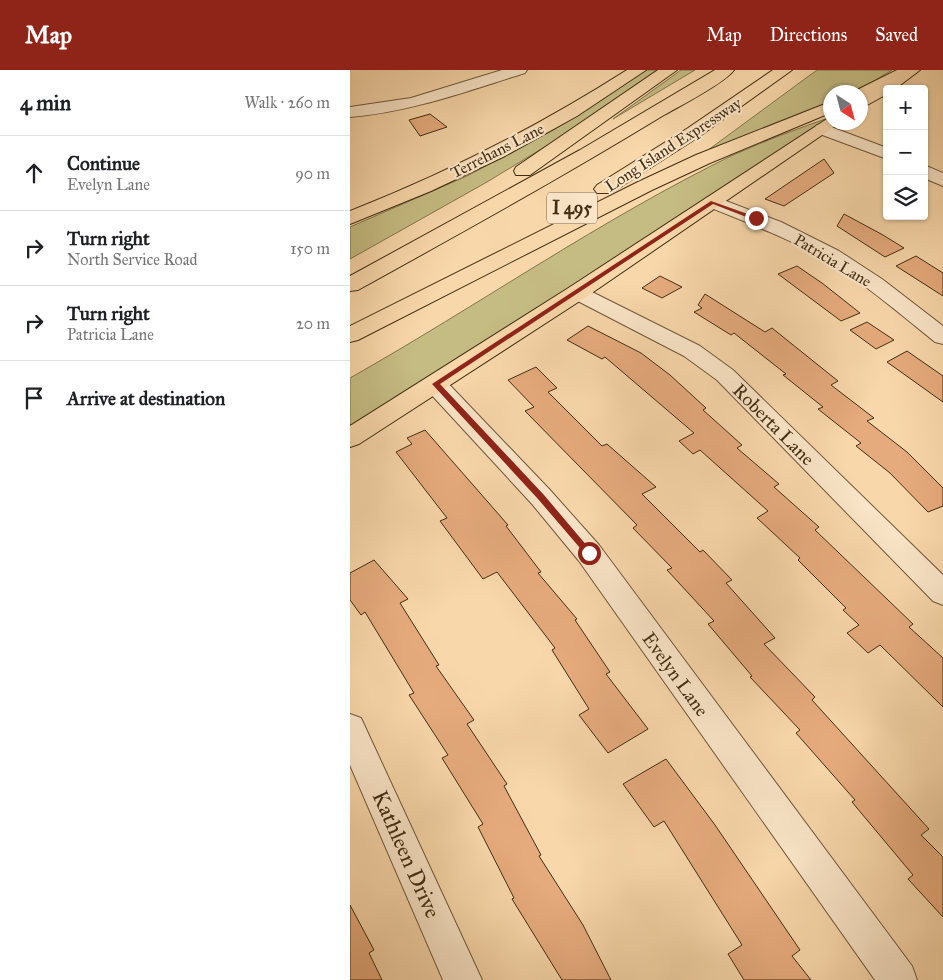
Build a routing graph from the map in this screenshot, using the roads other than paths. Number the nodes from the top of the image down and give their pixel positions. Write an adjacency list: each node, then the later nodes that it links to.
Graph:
1 (518, 70): 10 (street)
2 (638, 70): 17 (main road, Terrehans Lane)
3 (669, 70): 18 (main road)
4 (726, 70): 19 (main road, Long Island Expressway / I 495)
5 (784, 70): 21 (main road, Long Island Expressway / I 495)
6 (911, 70): 7 (main road); 8 (main road)
7 (868, 90)
8 (868, 99)
9 (823, 110): 22 (main road)
10 (350, 112)
11 (823, 129): 16 (main road)
12 (836, 130): 13 (street)
13 (883, 152)
14 (928, 173): 15 (street)
15 (943, 180)
16 (713, 202): 20 (main road); 23 (street, Patricia Lane)
17 (350, 218)
18 (350, 278)
19 (350, 285)
20 (578, 292): 24 (main road); 26 (street, Roberta Lane)
21 (350, 331)
22 (350, 335)
23 (943, 337)
24 (435, 384): 25 (main road); 29 (street, Evelyn Lane)
25 (350, 438)
26 (943, 593)
27 (350, 728): 28 (street, Kathleen Drive)
28 (463, 980)
29 (898, 980)

